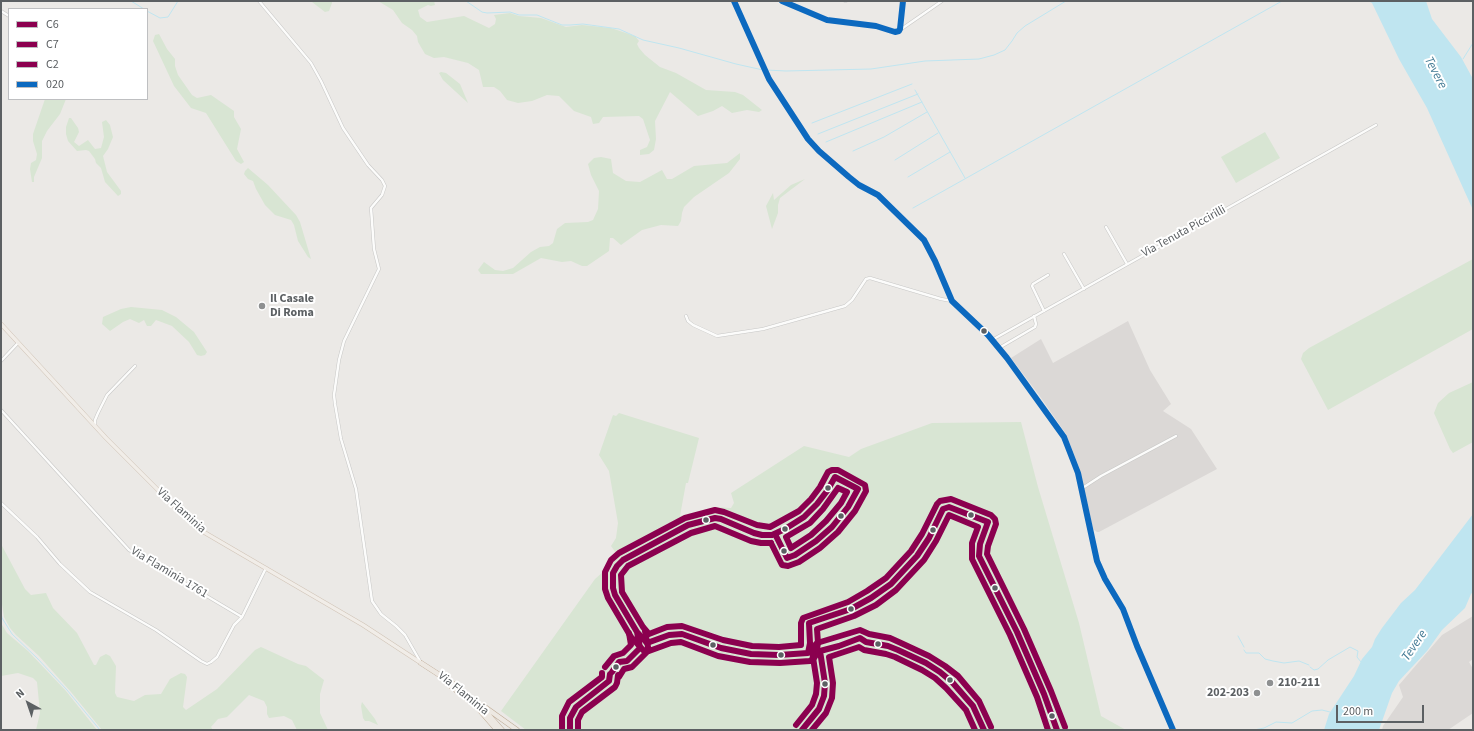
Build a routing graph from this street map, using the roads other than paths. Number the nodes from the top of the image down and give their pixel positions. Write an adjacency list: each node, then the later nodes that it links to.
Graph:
1 (259, 1): 30 (street)
2 (734, 1): 13 (main road)
3 (782, 1): 6 (street)
4 (903, 1): 6 (street)
5 (942, 1): 6 (street)
6 (900, 30)
7 (1376, 125): 10 (street, Via Tenuta Piccirilli)
8 (1106, 227): 10 (street)
9 (1064, 254): 12 (street)
10 (1127, 264): 12 (street, Via Tenuta Piccirilli)
11 (1048, 275): 14 (street)
12 (1084, 289): 14 (street, Via Tenuta Piccirilli)
13 (952, 301): 15 (street); 18 (main road)
14 (1044, 311): 16 (street, Via Tenuta Piccirilli)
15 (686, 316)
16 (1034, 316): 18 (street, Via Tenuta Piccirilli); 20 (street)
17 (1, 324): 19 (main road, Via Flaminia)
18 (992, 340): 20 (main road)
19 (18, 343): 21 (street); 24 (main road, Via Flaminia)
20 (999, 348): 26 (main road)
21 (1, 361)
22 (135, 366): 24 (street)
23 (1, 410): 29 (street, Via Flaminia 1761)
24 (95, 427): 28 (main road, Via Flaminia)
25 (1176, 436): 26 (street)
26 (1081, 489): 35 (main road)
27 (1, 503): 29 (street)
28 (266, 568): 29 (street); 30 (main road, Via Flaminia)
29 (242, 617)
30 (421, 663): 31 (highway, Via Flaminia); 32 (highway, Via Flaminia)
31 (470, 697): 33 (highway, Via Flaminia); 34 (highway)
32 (498, 730)
33 (502, 730)
34 (517, 730)
35 (1173, 730)

